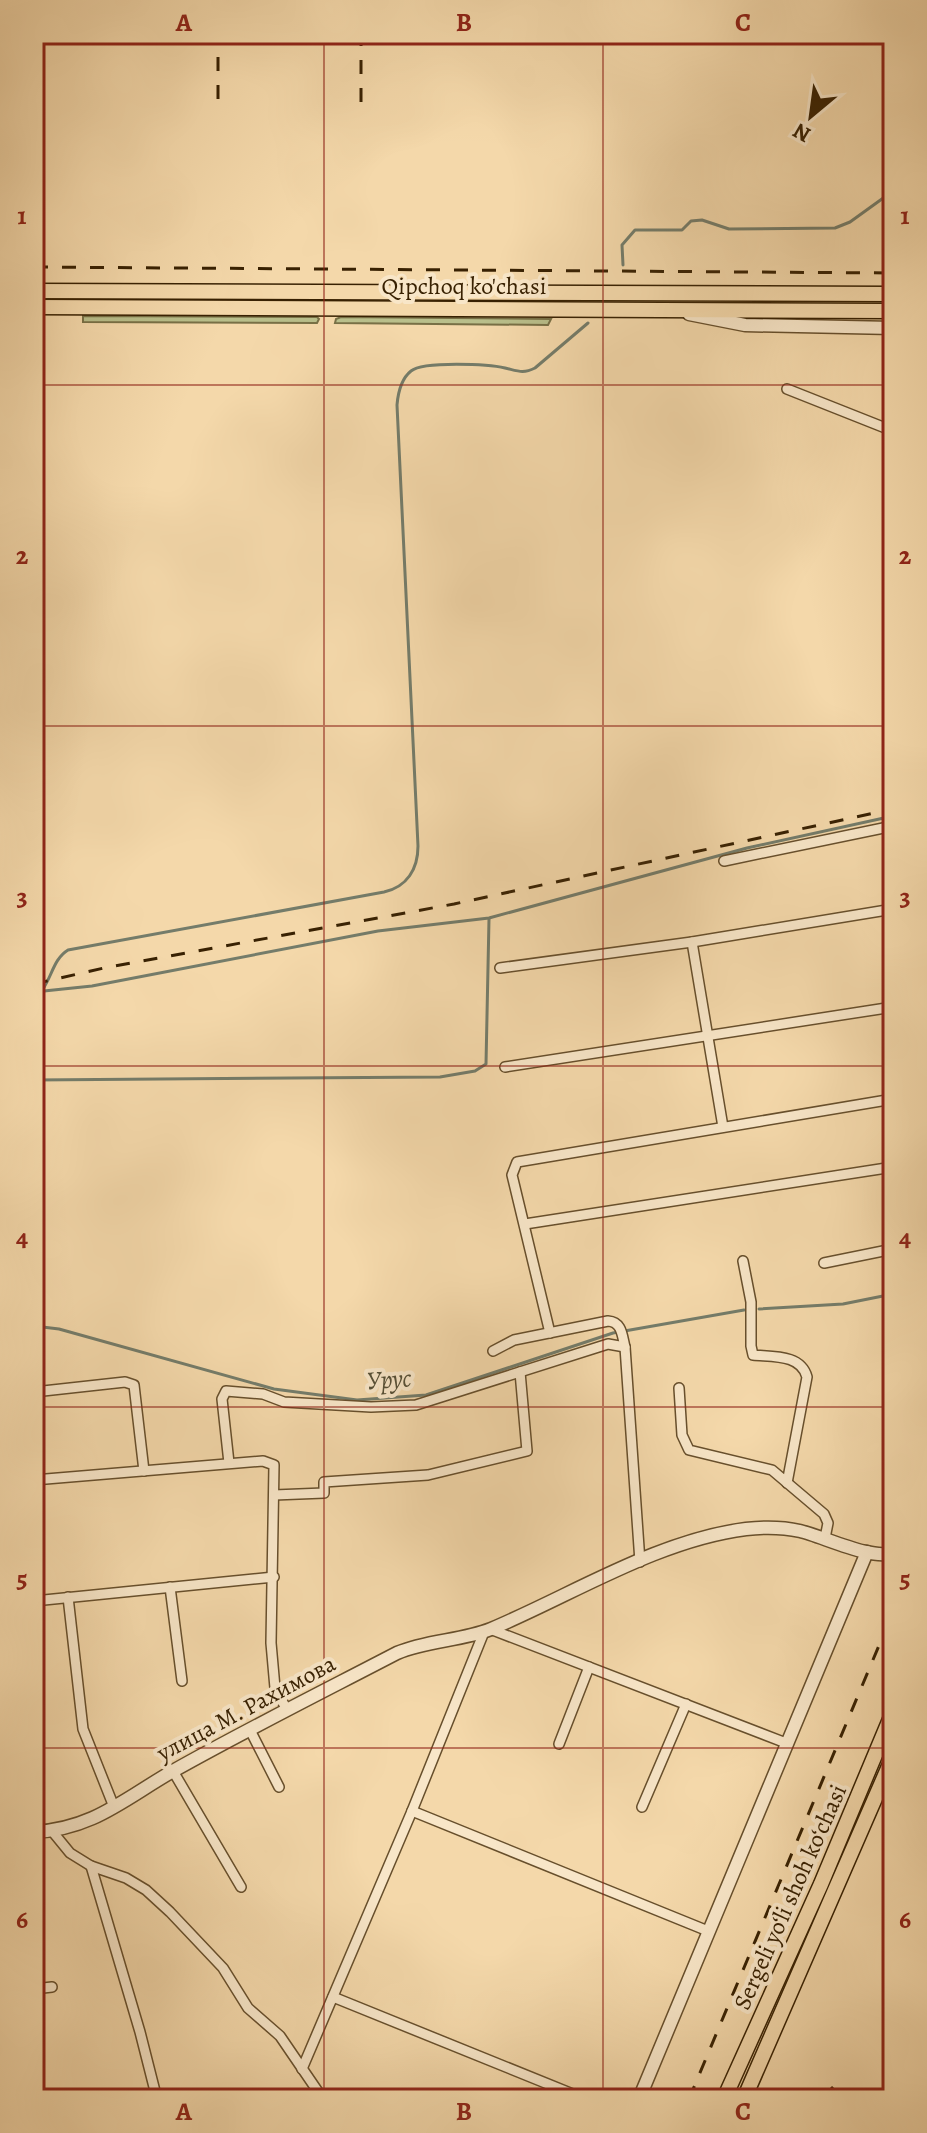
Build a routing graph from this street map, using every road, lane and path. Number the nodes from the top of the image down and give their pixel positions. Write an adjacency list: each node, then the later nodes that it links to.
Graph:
1 (34, 291): 2 (main road, Qipchoq ko'chasi)
2 (560, 292): 3 (main road, Qipchoq ko'chasi); 5 (main road)
3 (893, 294)
4 (34, 307): 5 (main road, Qipchoq ko'chasi)
5 (560, 308): 6 (main road, Qipchoq ko'chasi)
6 (658, 309): 7 (main road, Qipchoq ko'chasi); 8 (street)
7 (893, 311)
8 (893, 328)
9 (787, 389): 10 (street)
10 (893, 431)
11 (893, 826): 12 (street)
12 (724, 861)
13 (893, 909): 14 (street)
14 (692, 942): 15 (street); 17 (street)
15 (500, 968)
16 (893, 1007): 17 (street)
17 (707, 1038): 18 (street); 20 (street)
18 (505, 1067)
19 (893, 1099): 20 (street)
20 (723, 1127): 22 (street)
21 (893, 1167): 22 (street)
22 (525, 1224): 26 (street)
23 (893, 1249): 25 (street)
24 (743, 1261): 35 (street)
25 (824, 1263)
26 (550, 1333): 27 (street); 28 (street)
27 (625, 1347): 29 (street); 40 (street)
28 (493, 1351)
29 (520, 1372): 32 (street); 36 (street)
30 (679, 1388): 35 (street)
31 (34, 1392): 33 (street)
32 (229, 1463): 33 (street); 36 (street)
33 (144, 1471): 34 (street)
34 (34, 1480)
35 (787, 1483): 37 (street)
36 (274, 1495): 41 (street)
37 (825, 1538): 38 (street, улица М. Рахимова); 40 (street, улица М. Рахимова)
38 (867, 1552): 39 (street, улица М. Рахимова); 52 (street)
39 (893, 1552)
40 (640, 1562): 45 (street, улица М. Рахимова)
41 (274, 1577): 42 (street); 49 (street)
42 (170, 1587): 43 (street); 47 (street)
43 (68, 1597): 44 (street); 57 (street)
44 (34, 1601)
45 (487, 1630): 46 (street); 49 (street, улица М. Рахимова); 59 (street)
46 (589, 1667): 48 (street); 53 (street)
47 (182, 1681)
48 (686, 1704): 52 (street); 58 (street)
49 (287, 1710): 51 (street, улица М. Рахимова)
50 (893, 1712): 73 (main road, Sergeli yo‘li shoh ko‘chasi)
51 (250, 1730): 55 (street, улица М. Рахимова); 56 (street)
52 (786, 1743): 64 (street)
53 (559, 1744)
54 (893, 1757): 74 (main road, Sergeli yo‘li shoh ko‘chasi)
55 (173, 1771): 57 (street, улица М. Рахимова); 63 (street)
56 (279, 1787)
57 (114, 1807): 60 (street, улица М. Рахимова)
58 (642, 1807)
59 (412, 1811): 64 (street); 67 (street)
60 (52, 1831): 61 (street, улица М. Рахимова); 62 (street)
61 (34, 1832)
62 (91, 1866): 68 (street); 69 (street)
63 (241, 1887)
64 (708, 1931): 72 (street)
65 (52, 1987): 66 (street)
66 (34, 1989)
67 (333, 1997): 68 (street); 71 (street)
68 (302, 2069): 70 (street)
69 (157, 2099)
70 (323, 2099)
71 (585, 2099)
72 (639, 2099)
73 (724, 2099)
74 (744, 2099)

